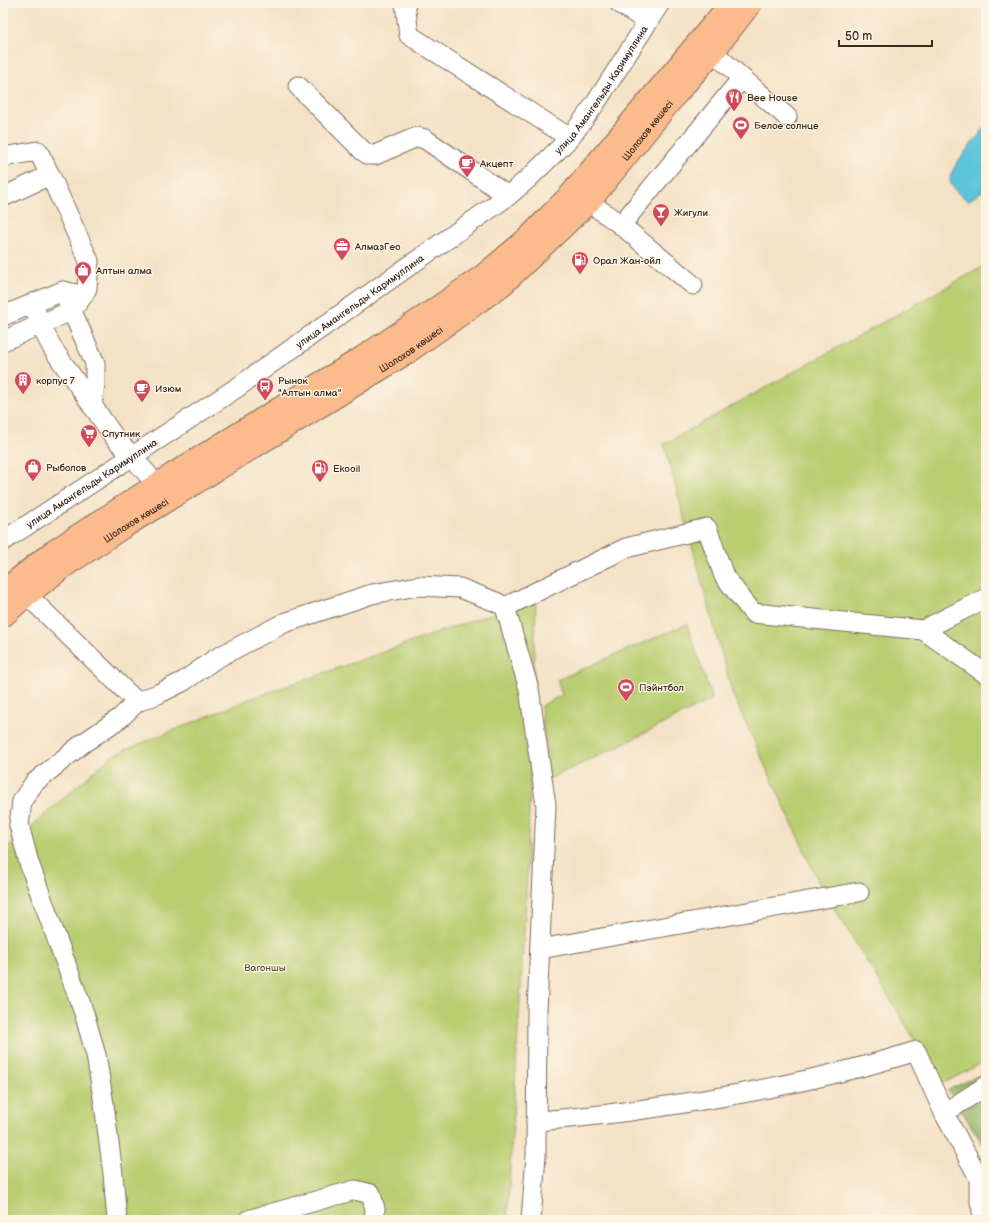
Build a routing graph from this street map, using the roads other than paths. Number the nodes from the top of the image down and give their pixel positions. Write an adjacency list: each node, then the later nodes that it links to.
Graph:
1 (405, 3): 11 (street)
2 (619, 3): 6 (street)
3 (660, 3): 6 (street, улица Амангельды Каримуллина)
4 (731, 3): 26 (highway, Шолохов көшесі)
5 (751, 3): 7 (highway, Шолохов көшесі)
6 (648, 22): 11 (street, улица Амангельды Каримуллина)
7 (713, 52): 8 (street); 16 (highway, Шолохов көшесі)
8 (742, 78): 10 (street); 17 (street)
9 (298, 86): 15 (street)
10 (787, 117)
11 (570, 138): 15 (street, улица Амангельды Каримуллина)
12 (3, 158): 13 (street)
13 (50, 174): 14 (street); 20 (street)
14 (3, 196)
15 (508, 196): 25 (street, улица Амангельды Каримуллина)
16 (590, 202): 17 (street); 26 (highway, Шолохов көшесі)
17 (621, 225): 18 (street)
18 (693, 285)
19 (33, 303): 20 (street); 21 (street); 22 (street)
20 (77, 303): 22 (street); 24 (street)
21 (3, 316)
22 (40, 324): 23 (street); 24 (street)
23 (3, 341)
24 (92, 406): 25 (street)
25 (132, 456): 26 (street); 27 (street, улица Амангельды Каримуллина)
26 (162, 492): 28 (highway, Шолохов көшесі); 29 (highway, Шолохов көшесі)
27 (3, 541)
28 (3, 591)
29 (27, 595): 32 (highway, Шолохов көшесі); 35 (street)
30 (986, 598): 33 (street)
31 (505, 608): 33 (street); 35 (street); 37 (street)
32 (3, 616)
33 (923, 630): 34 (street)
34 (986, 674)
35 (137, 702): 41 (street)
36 (859, 892): 37 (street)
37 (540, 949): 40 (street)
38 (986, 1086): 39 (street)
39 (944, 1113): 40 (street); 45 (street)
40 (536, 1120): 44 (street)
41 (117, 1220)
42 (248, 1220): 43 (street)
43 (374, 1220)
44 (532, 1220)
45 (984, 1220)

